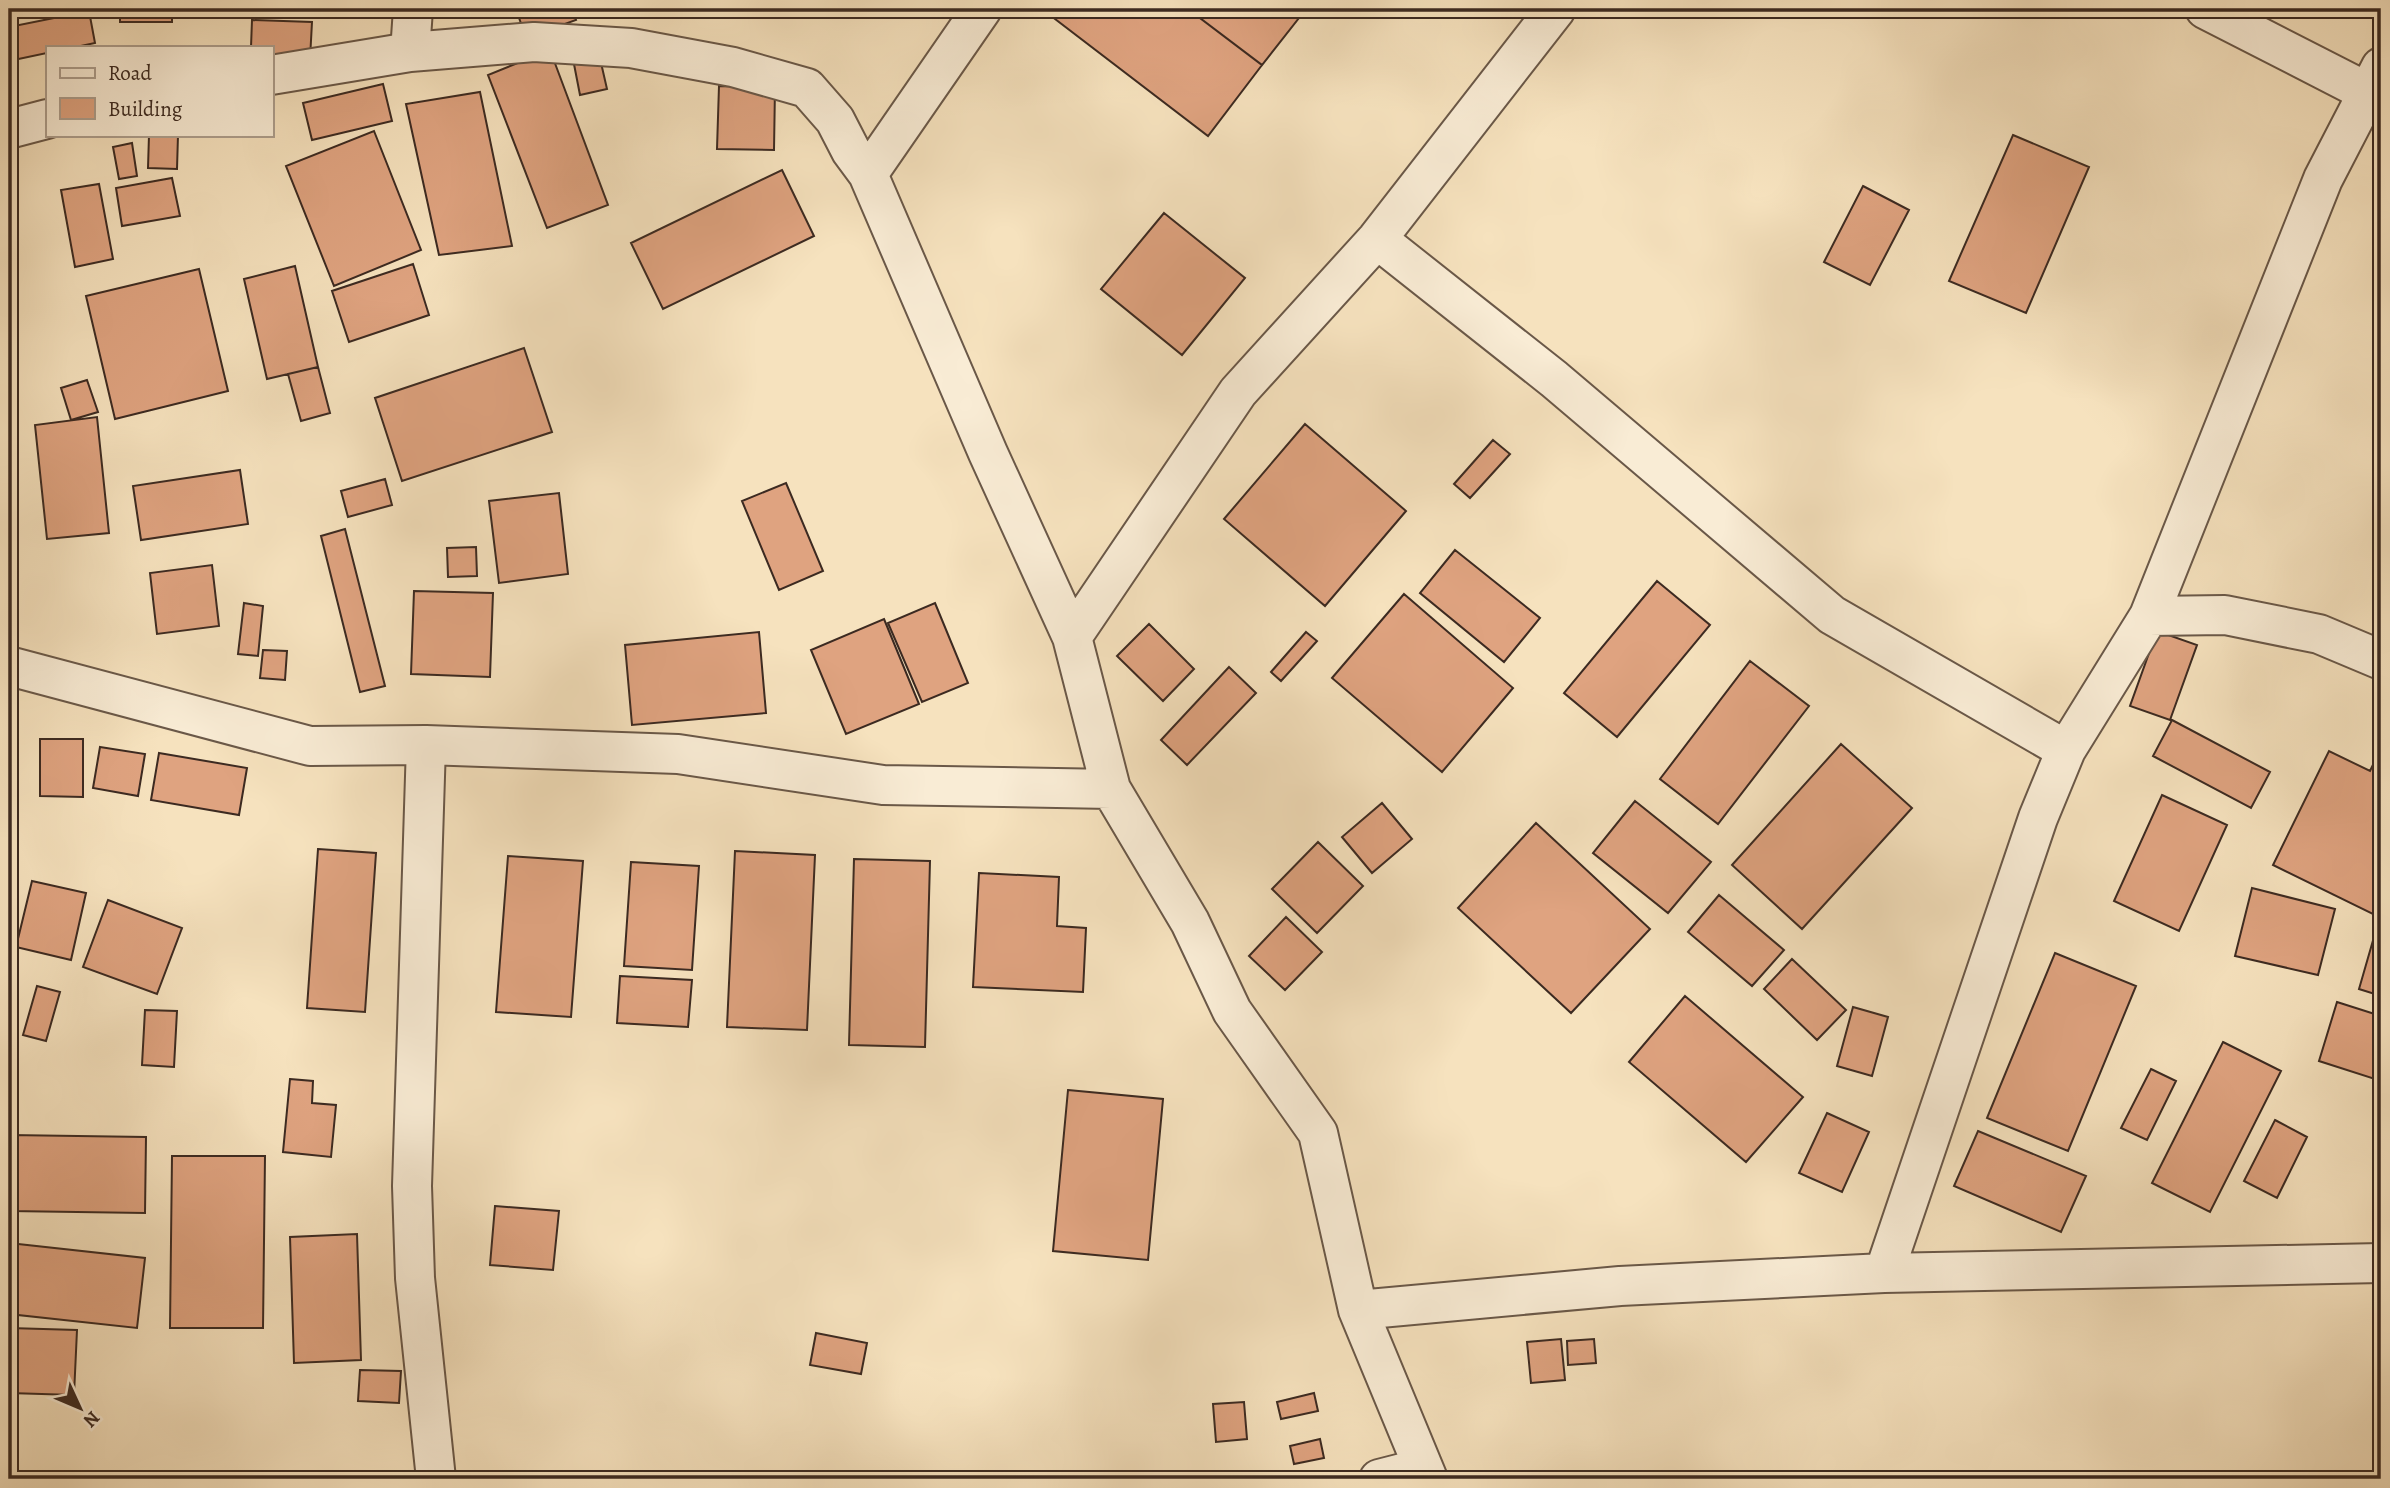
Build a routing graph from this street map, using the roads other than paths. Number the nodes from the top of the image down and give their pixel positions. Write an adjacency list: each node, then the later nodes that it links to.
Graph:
1 (413, 9): 5 (street)
2 (982, 9): 10 (street)
3 (1556, 9): 11 (street)
4 (2205, 9): 7 (street)
5 (410, 52): 6 (street); 10 (street)
6 (273, 75)
7 (2374, 80): 12 (street)
8 (46, 119): 9 (street)
9 (9, 129)
10 (867, 174): 13 (street)
11 (1377, 239): 13 (street); 17 (street)
12 (2148, 616): 14 (street); 17 (street)
13 (1072, 638): 18 (street)
14 (2381, 660)
15 (9, 666): 16 (street)
16 (426, 745): 18 (street); 23 (street)
17 (2066, 750): 20 (street)
18 (1111, 789): 21 (street)
19 (2381, 1263): 20 (street)
20 (1884, 1273): 21 (street)
21 (1358, 1310): 22 (street)
22 (1425, 1474): 24 (street)
23 (436, 1479)
24 (1379, 1479)

